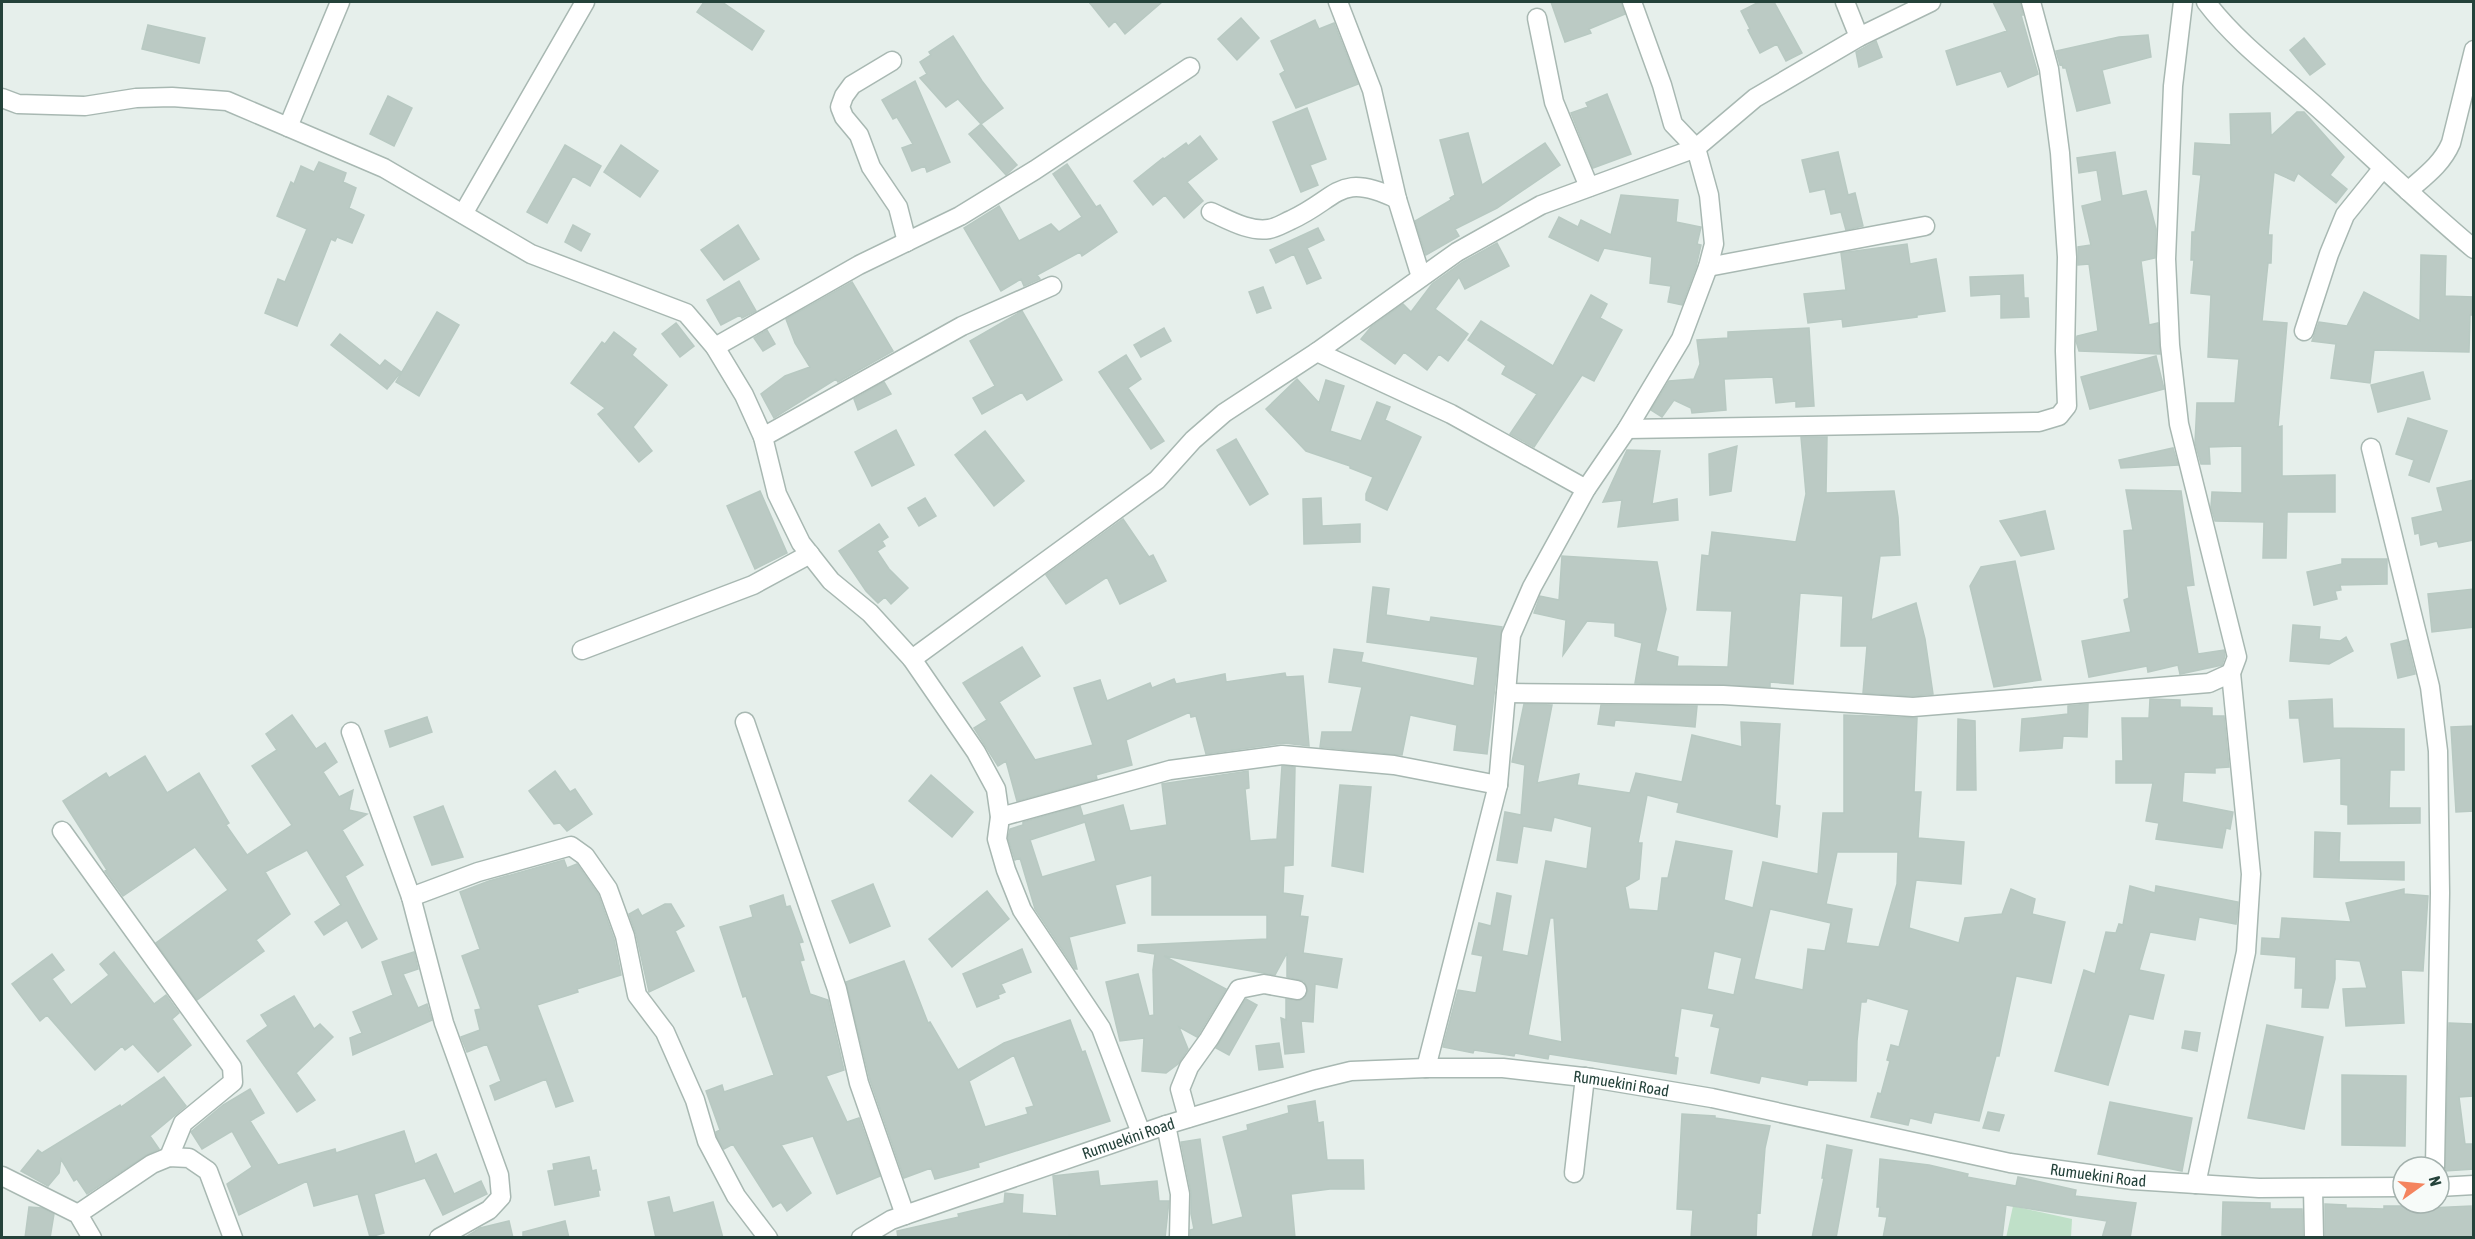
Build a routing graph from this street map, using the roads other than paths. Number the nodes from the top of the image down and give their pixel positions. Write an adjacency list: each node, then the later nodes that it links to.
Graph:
1 (340, 2): 16 (street)
2 (585, 2): 23 (street)
3 (1338, 2): 21 (street)
4 (1632, 2): 17 (street)
5 (1845, 2): 11 (street)
6 (1930, 2): 11 (street)
7 (2031, 2): 33 (street)
8 (2183, 2): 40 (street)
9 (2206, 2): 18 (street)
10 (1537, 18): 19 (street)
11 (1859, 38): 17 (street)
12 (2474, 50): 20 (street)
13 (892, 61): 25 (street)
14 (1190, 67): 25 (street)
15 (2, 98): 16 (street)
16 (288, 127): 23 (street)
17 (1696, 148): 19 (street); 27 (street)
18 (2383, 168): 20 (street); 30 (street)
19 (1589, 187): 28 (street)
20 (2408, 191): 26 (street)
21 (1397, 199): 22 (street); 28 (street)
22 (1211, 212)
23 (463, 214): 31 (street)
24 (1924, 226): 27 (street)
25 (907, 242): 31 (street)
26 (2474, 249)
27 (1708, 267): 33 (street)
28 (1420, 277): 32 (street)
29 (1052, 286): 34 (street)
30 (2304, 331)
31 (715, 347): 34 (street)
32 (1317, 352): 36 (street); 39 (street)
33 (1627, 429): 36 (street)
34 (763, 437): 37 (street)
35 (2371, 448): 54 (street)
36 (1586, 489): 41 (street)
37 (810, 554): 38 (street); 39 (street)
38 (582, 650)
39 (912, 659): 45 (street)
40 (2232, 673): 41 (street); 58 (street)
41 (1506, 693): 44 (street)
42 (746, 722): 64 (street)
43 (351, 732): 47 (street)
44 (1498, 784): 45 (street); 49 (street)
45 (1000, 817): 53 (street)
46 (62, 831): 55 (street)
47 (411, 897): 67 (street); 68 (street)
48 (1297, 990): 51 (street)
49 (1426, 1068): 50 (street, Rumuekini Road); 51 (street, Rumuekini Road)
50 (1585, 1077): 56 (street); 58 (street, Rumuekini Road)
51 (1188, 1118): 52 (street, Rumuekini Road)
52 (1166, 1125): 53 (street, Rumuekini Road); 70 (street)
53 (1141, 1133): 64 (street, Rumuekini Road)
54 (2435, 1155)
55 (169, 1157): 63 (street); 66 (street)
56 (1574, 1173)
57 (2, 1176): 63 (street)
58 (2196, 1184): 62 (street, Rumuekini Road)
59 (2474, 1185): 60 (street)
60 (2451, 1186)
61 (2391, 1187): 62 (street, Rumuekini Road)
62 (2313, 1188): 71 (street)
63 (78, 1214): 65 (street)
64 (904, 1215): 69 (street, Rumuekini Road)
65 (92, 1238)
66 (233, 1238)
67 (440, 1238)
68 (768, 1238)
69 (861, 1238)
70 (1179, 1238)
71 (2314, 1238)

